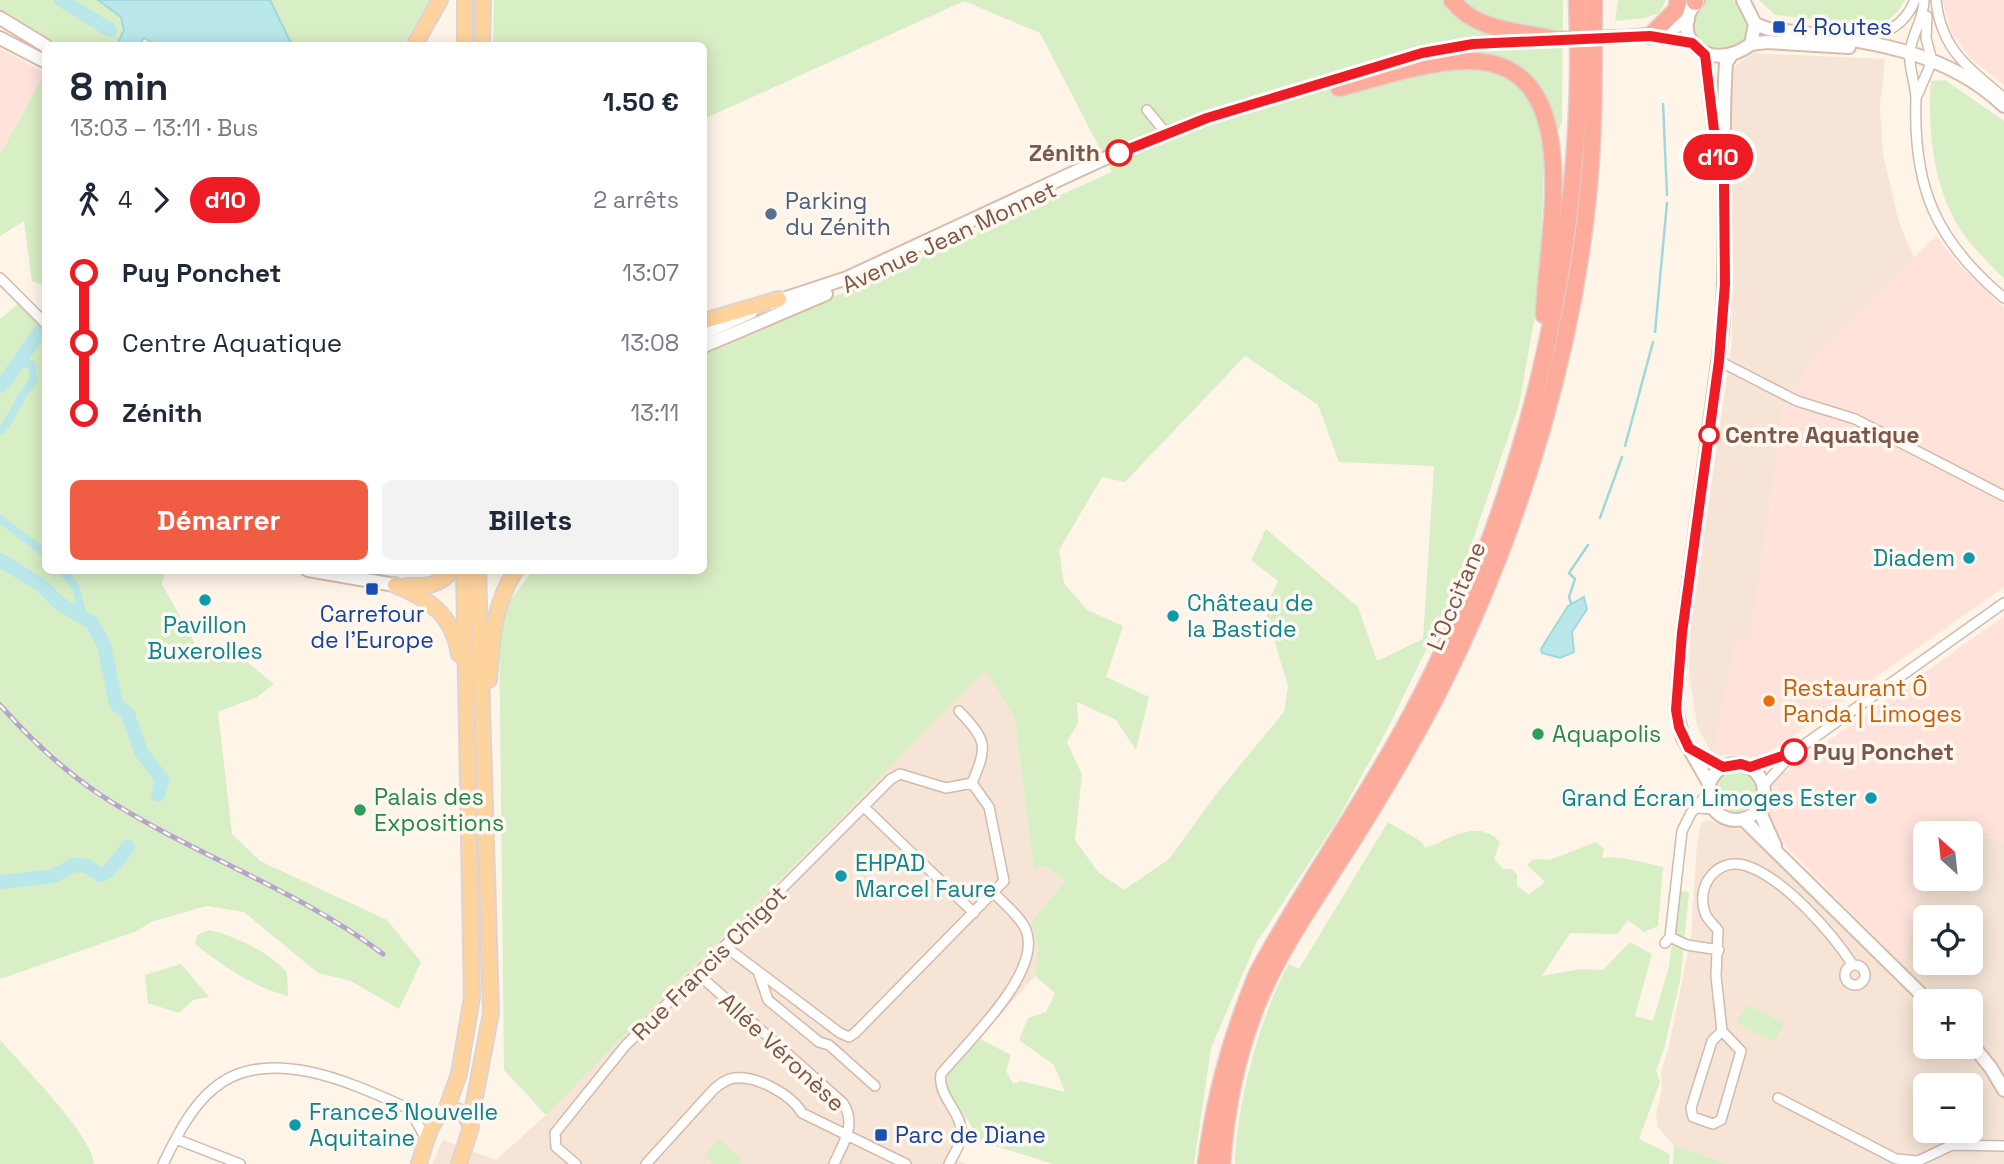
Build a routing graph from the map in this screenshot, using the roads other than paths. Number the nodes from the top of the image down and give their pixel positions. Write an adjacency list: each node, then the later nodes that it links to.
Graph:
1 (440, 0): 22 (main road)
2 (465, 0): 23 (main road)
3 (483, 0): 24 (main road)
4 (1452, 0): 21 (highway)
5 (1594, 0): 29 (highway, L'Occitane)
6 (1600, 0): 29 (highway)
7 (1678, 0): 18 (highway)
8 (1743, 0): 17 (main road)
9 (1915, 0): 20 (street)
10 (1924, 0): 31 (street)
11 (1929, 0): 35 (street)
12 (1936, 0): 38 (street)
13 (1696, 1): 16 (main road)
14 (1576, 4): 51 (highway, L'Occitane)
15 (0, 18): 26 (main road)
16 (1688, 20): 18 (main road, Avenue Jean Monnet); 25 (main road)
17 (1755, 24): 20 (main road); 27 (main road)
18 (1650, 36): 21 (main road, Avenue Jean Monnet, bridge); 25 (main road, Avenue Jean Monnet)
19 (0, 38): 34 (main road)
20 (1852, 39): 28 (main road)
21 (1554, 40): 30 (main road, Avenue Jean Monnet)
22 (416, 42)
23 (465, 42)
24 (482, 42)
25 (1692, 43): 32 (main road)
26 (42, 44)
27 (1751, 44): 28 (main road); 33 (main road)
28 (1891, 48): 31 (main road)
29 (1594, 50): 106 (highway, L'Occitane)
30 (1434, 52): 36 (main road, Avenue Jean Monnet); 41 (main road, Avenue Jean Monnet)
31 (1909, 54): 35 (main road); 37 (street)
32 (1705, 55): 33 (main road); 42 (main road)
33 (1730, 57): 42 (main road)
34 (42, 60)
35 (1932, 61): 37 (street); 39 (main road)
36 (1339, 88): 49 (main road, Avenue Jean Monnet); 51 (highway)
37 (1916, 97): 44 (street)
38 (2004, 98)
39 (2004, 106)
40 (1147, 110): 41 (street)
41 (1166, 133): 45 (main road, Avenue Jean Monnet)
42 (1723, 178): 50 (main road)
43 (0, 278): 47 (street)
44 (2004, 298)
45 (779, 299): 46 (main road); 48 (main road, Avenue Jean Monnet)
46 (707, 320)
47 (42, 321)
48 (707, 333)
49 (707, 345)
50 (1719, 361): 52 (street); 62 (main road)
51 (1542, 363): 105 (highway, L'Occitane)
52 (2004, 496)
53 (331, 574): 58 (main road)
54 (449, 574): 58 (main road)
55 (464, 574): 61 (main road)
56 (478, 574): 64 (main road)
57 (514, 574): 64 (main road)
58 (395, 585): 61 (main road)
59 (2004, 603): 63 (street)
60 (959, 711): 67 (street)
61 (467, 712): 90 (main road)
62 (1689, 748): 65 (main road); 69 (main road)
63 (1794, 752): 66 (street); 68 (street)
64 (483, 765): 91 (main road)
65 (1723, 767): 66 (main road); 69 (main road)
66 (1750, 767): 68 (main road)
67 (972, 783): 70 (street, Rue Francis Chigot); 76 (street)
68 (1764, 785): 73 (main road)
69 (1709, 788): 71 (street); 72 (main road)
70 (865, 808): 77 (street); 78 (street, Rue Francis Chigot)
71 (1696, 808): 72 (street); 79 (street)
72 (1714, 809): 74 (main road)
73 (1759, 810): 74 (main road); 75 (main road)
74 (1744, 820): 75 (main road)
75 (1776, 850): 83 (main road)
76 (994, 893): 77 (street); 104 (street)
77 (974, 913): 81 (street)
78 (726, 947): 81 (street); 82 (street, Rue Francis Chigot)
79 (1719, 950): 80 (street); 84 (street)
80 (1853, 965)
81 (758, 972): 86 (street)
82 (698, 974): 92 (street, Allée Véronèse); 100 (street, Rue Francis Chigot)
83 (1916, 989)
84 (1722, 1031): 84 (street)
85 (1983, 1057): 87 (main road)
86 (875, 1086)
87 (2004, 1090)
88 (1779, 1098): 95 (street)
89 (410, 1110): 90 (street); 93 (street); 94 (street)
90 (441, 1114): 91 (main road); 94 (main road)
91 (470, 1123): 99 (main road)
92 (846, 1135): 101 (street); 102 (street); 103 (street)
93 (176, 1139): 96 (street); 97 (street)
94 (427, 1142): 98 (main road)
95 (2004, 1146)
96 (163, 1164)
97 (240, 1164)
98 (419, 1164)
99 (459, 1164)
100 (576, 1164)
101 (646, 1164)
102 (834, 1164)
103 (906, 1164)
104 (949, 1164)
105 (1206, 1164)
106 (1222, 1164)

